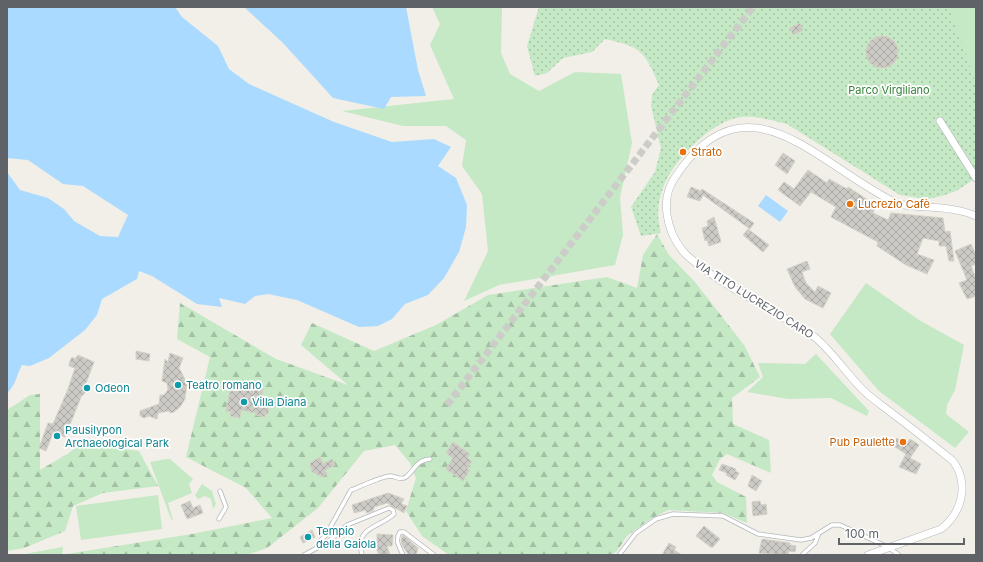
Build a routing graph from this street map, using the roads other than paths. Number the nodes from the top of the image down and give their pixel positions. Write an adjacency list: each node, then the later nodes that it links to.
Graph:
1 (940, 121): 2 (street)
2 (976, 178)
3 (976, 216): 9 (street, VIA TITO LUCREZIO CARO)
4 (430, 459): 8 (lane)
5 (220, 491): 6 (lane)
6 (219, 519)
7 (819, 533): 9 (lane); 14 (lane); 15 (lane)
8 (321, 542): 10 (lane); 11 (lane)
9 (888, 547): 16 (street, VIA TITO LUCREZIO CARO); 17 (lane)
10 (304, 555)
11 (362, 555)
12 (403, 555): 13 (lane)
13 (434, 555)
14 (619, 555)
15 (802, 555)
16 (868, 555)
17 (900, 555)

